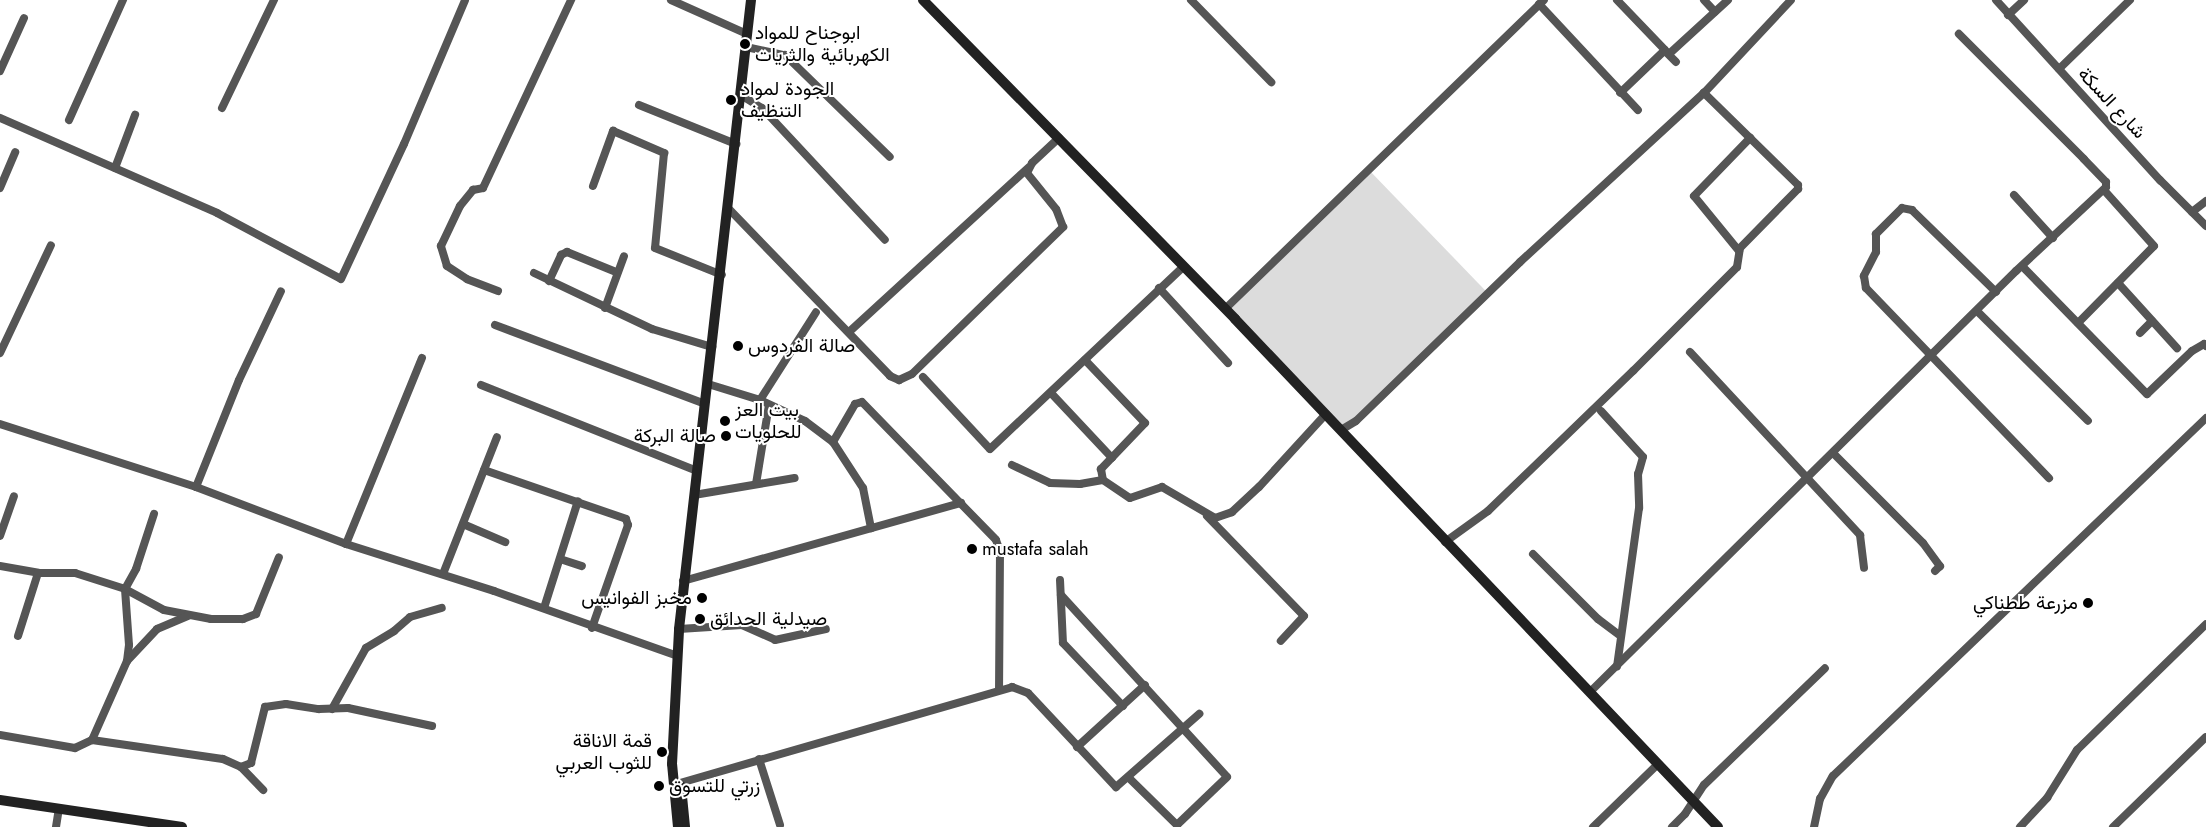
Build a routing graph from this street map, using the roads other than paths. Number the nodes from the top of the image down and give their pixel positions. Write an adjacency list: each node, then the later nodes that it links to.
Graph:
1 (123, 0): 36 (street)
2 (274, 0): 32 (street)
3 (465, 0): 42 (street)
4 (571, 0): 66 (street)
5 (670, 0): 20 (street)
6 (751, 0): 20 (main road)
7 (923, 0): 37 (main road)
8 (1191, 0): 27 (street)
9 (1617, 0): 23 (street)
10 (1704, 0): 17 (street)
11 (1728, 0): 17 (street)
12 (1791, 0): 29 (street)
13 (1996, 0): 18 (street, شارع السكة)
14 (2024, 0): 18 (street)
15 (2130, 0): 25 (street)
16 (1542, 2): 28 (street); 69 (street)
17 (1715, 12): 23 (street)
18 (2008, 15): 25 (street, شارع السكة)
19 (24, 18): 26 (street)
20 (747, 34): 22 (main road)
21 (1958, 34): 46 (street)
22 (746, 47): 30 (main road); 41 (street)
23 (1667, 52): 24 (street); 28 (street)
24 (1676, 62)
25 (2059, 69): 50 (street, شارع السكة)
26 (0, 71)
27 (1271, 82)
28 (1620, 93): 33 (street)
29 (1704, 93): 38 (street); 98 (street)
30 (741, 95): 39 (main road); 53 (street)
31 (639, 105): 39 (street)
32 (222, 108)
33 (1638, 110)
34 (135, 115): 42 (street)
35 (0, 118): 42 (street)
36 (69, 120)
37 (1059, 138): 43 (street); 58 (main road)
38 (1750, 138): 55 (street); 55 (street)
39 (736, 144): 49 (main road)
40 (15, 152): 45 (street)
41 (890, 157)
42 (115, 168)
43 (1028, 168): 75 (street); 75 (street)
44 (593, 186): 61 (street)
45 (0, 188)
46 (2104, 190): 52 (street); 63 (street)
47 (2014, 195): 52 (street)
48 (2206, 200): 50 (street)
49 (728, 209): 61 (main road); 75 (street)
50 (2192, 212): 51 (street, شارع السكة)
51 (2206, 226)
52 (2053, 238): 57 (street)
53 (885, 240)
54 (51, 244): 81 (street)
55 (1739, 251): 122 (street)
56 (624, 256): 59 (street)
57 (2022, 266): 67 (street); 73 (street)
58 (1183, 267): 64 (street); 69 (main road)
59 (616, 272): 62 (street); 68 (street)
60 (534, 273): 62 (street)
61 (722, 275): 78 (main road)
62 (549, 281): 68 (street)
63 (2118, 283): 72 (street); 73 (street)
64 (1159, 288): 84 (street); 85 (street)
65 (281, 291): 111 (street)
66 (498, 291)
67 (1996, 292): 70 (street); 82 (street)
68 (605, 308): 78 (street)
69 (1225, 309): 94 (main road)
70 (1977, 311): 82 (street); 96 (street)
71 (816, 312): 90 (street)
72 (2152, 321): 76 (street); 79 (street)
73 (2078, 323): 77 (street)
74 (495, 325): 91 (street)
75 (849, 332)
76 (2140, 333)
77 (2206, 346)
78 (712, 347): 87 (main road)
79 (2177, 348)
80 (1690, 352): 109 (street)
81 (0, 353)
82 (1931, 357): 101 (street); 107 (street)
83 (422, 358): 123 (street)
84 (1085, 360): 89 (street); 102 (street)
85 (1228, 363)
86 (923, 377): 89 (street)
87 (708, 384): 90 (street); 91 (main road)
88 (481, 385): 105 (street)
89 (1051, 393): 102 (street)
90 (760, 400): 92 (street)
91 (705, 404): 105 (main road)
92 (770, 405): 100 (street); 110 (street)
93 (1601, 411): 144 (street)
94 (1326, 414): 98 (main road); 116 (street)
95 (2206, 418): 181 (street)
96 (2088, 421)
97 (0, 424): 111 (street)
98 (1341, 430): 122 (main road)
99 (497, 438): 104 (street)
100 (833, 442): 115 (street); 119 (street)
101 (1834, 454): 109 (street); 130 (street)
102 (1112, 458): 108 (street)
103 (1012, 465): 108 (street)
104 (484, 470): 114 (street); 118 (street)
105 (697, 471): 112 (main road)
106 (794, 478): 110 (street)
107 (2049, 478)
108 (1102, 480): 116 (street)
109 (1808, 480): 129 (street); 149 (street)
110 (756, 484): 112 (street)
111 (196, 488): 123 (street)
112 (694, 495): 133 (main road)
113 (14, 496): 120 (street)
114 (578, 501): 126 (street); 141 (street)
115 (961, 504): 119 (street); 152 (street)
116 (1204, 512): 146 (street)
117 (154, 514): 135 (street)
118 (463, 524): 121 (street); 132 (street)
119 (871, 528): 133 (street)
120 (0, 536)
121 (505, 542)
122 (1445, 542): 153 (main road)
123 (346, 544): 132 (street)
124 (1533, 554): 144 (street)
125 (279, 557): 139 (street)
126 (560, 559): 128 (street); 138 (street)
127 (0, 566): 131 (street)
128 (582, 566)
129 (1864, 568)
130 (1935, 571)
131 (38, 573): 135 (street); 145 (street)
132 (443, 574): 138 (street)
133 (683, 580): 142 (main road)
134 (1060, 580): 136 (street)
135 (125, 589): 139 (street); 148 (street)
136 (1060, 595): 151 (street); 154 (street)
137 (442, 608): 155 (street)
138 (544, 608): 141 (street)
139 (189, 615): 148 (street)
140 (2206, 624): 182 (street)
141 (592, 628): 147 (street)
142 (679, 629): 143 (street); 147 (main road)
143 (826, 629)
144 (1619, 635): 149 (street)
145 (18, 636)
146 (1281, 641)
147 (678, 656): 163 (main road)
148 (127, 661): 161 (street)
149 (1617, 666): 153 (street)
150 (1825, 668): 171 (street)
151 (1145, 685): 154 (street); 158 (street)
152 (999, 690): 162 (street); 164 (street)
153 (1590, 692): 165 (main road)
154 (1123, 706): 162 (street)
155 (332, 709): 157 (street); 166 (street)
156 (1198, 714): 158 (street)
157 (432, 726)
158 (1184, 727): 167 (street); 167 (street)
159 (0, 735): 161 (street)
160 (2206, 737): 183 (street)
161 (92, 740): 166 (street)
162 (1077, 747): 167 (street)
163 (674, 751): 168 (main road); 176 (main road)
164 (759, 759): 168 (street); 173 (street)
165 (1658, 764): 171 (main road); 178 (street)
166 (241, 767): 169 (street)
167 (1129, 778)
168 (680, 783): 177 (main road)
169 (263, 790)
170 (0, 800): 172 (main road)
171 (1693, 802): 179 (street); 180 (main road)
172 (59, 809): 174 (street); 175 (main road)
173 (780, 825)
174 (56, 827)
175 (182, 827)
176 (678, 827)
177 (685, 827)
178 (1593, 827)
179 (1672, 827)
180 (1718, 827)
181 (1814, 827)
182 (2020, 827)
183 (2113, 827)

